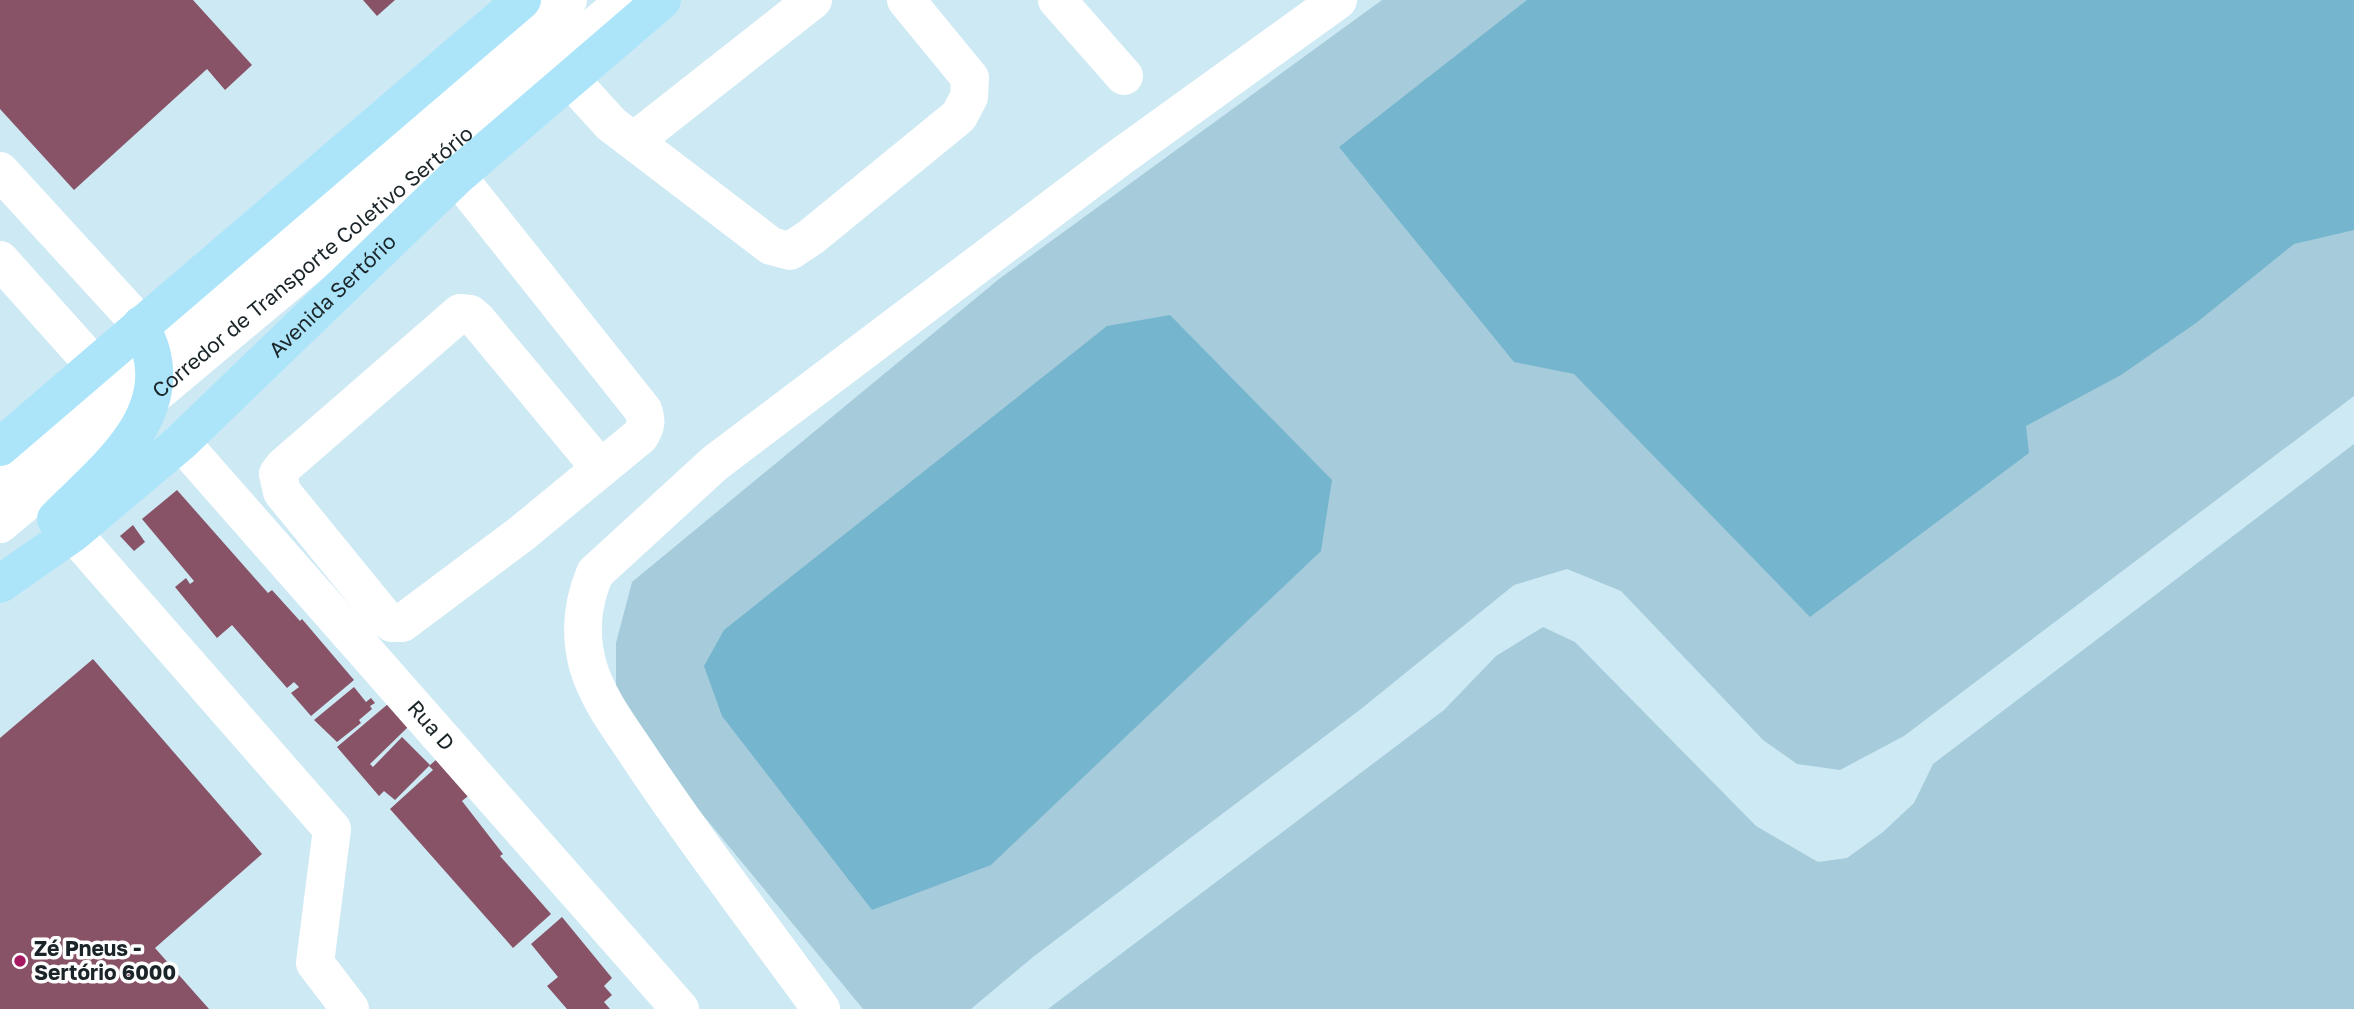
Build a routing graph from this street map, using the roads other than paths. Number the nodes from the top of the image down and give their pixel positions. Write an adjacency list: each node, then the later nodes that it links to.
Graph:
1 (522, 0): 15 (main road)
2 (568, 0): 15 (street, Corredor de Transporte Coletivo Sertório)
3 (625, 0): 17 (street, Corredor de Transporte Coletivo Sertório)
4 (662, 0): 10 (main road, Avenida Sertório)
5 (813, 0): 11 (street)
6 (906, 0): 11 (street)
7 (1057, 0): 9 (street)
8 (1338, 0): 28 (street)
9 (1124, 76)
10 (570, 79): 11 (street); 13 (main road, Avenida Sertório)
11 (634, 141)
12 (0, 171): 15 (street)
13 (457, 176): 18 (main road, Avenida Sertório); 20 (street)
14 (0, 260): 16 (street)
15 (146, 339): 16 (main road); 17 (main road); 21 (street, Corredor de Transporte Coletivo Sertório)
16 (94, 365): 19 (main road)
17 (152, 394): 22 (street, Corredor de Transporte Coletivo Sertório); 24 (main road)
18 (181, 442): 23 (main road, Avenida Sertório); 27 (street, Rua D)
19 (0, 447)
20 (600, 468): 20 (street)
21 (0, 483)
22 (0, 524)
23 (73, 533): 25 (main road, Avenida Sertório); 26 (street)
24 (0, 575)
25 (0, 584)
26 (351, 1009)
27 (680, 1009)
28 (821, 1009)

